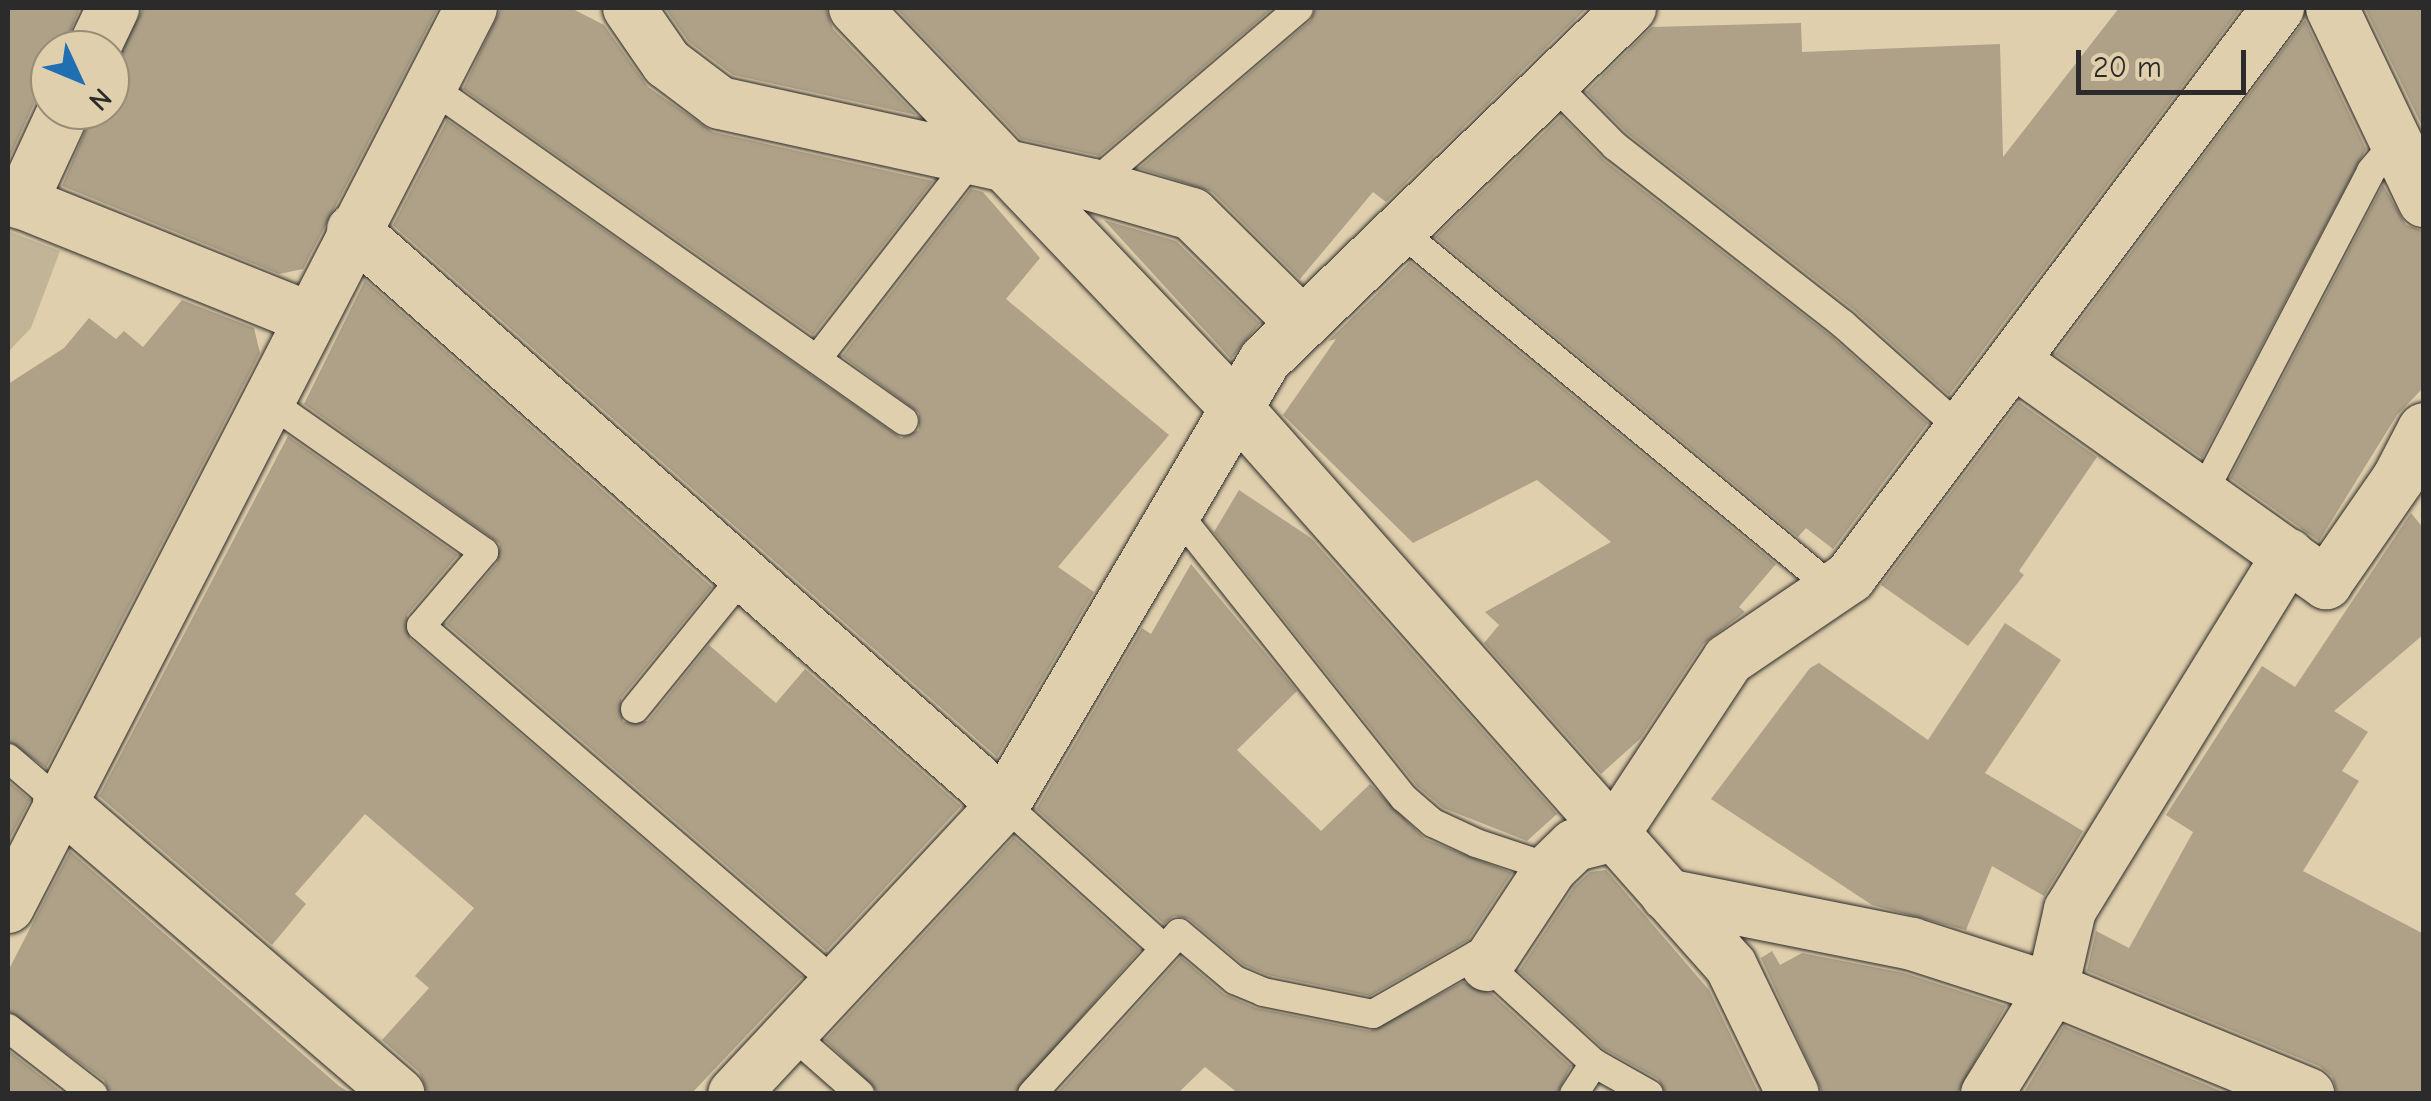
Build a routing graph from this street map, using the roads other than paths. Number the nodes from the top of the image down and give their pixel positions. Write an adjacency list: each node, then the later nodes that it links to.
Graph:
1 (471, 8): 9 (street)
2 (629, 8): 12 (street)
3 (855, 8): 12 (street)
4 (1300, 8): 13 (lane)
5 (1630, 8): 8 (street)
6 (2278, 8): 21 (street)
7 (2332, 8): 11 (street)
8 (1552, 82): 17 (street); 26 (lane)
9 (429, 86): 16 (street); 20 (lane)
10 (53, 130): 14 (street)
11 (2396, 142): 15 (street); 27 (lane)
12 (987, 161): 13 (street); 20 (lane); 23 (street)
13 (1092, 185): 19 (street)
14 (14, 200): 18 (street)
15 (2424, 201)
16 (353, 230): 18 (street); 30 (street)
17 (1398, 230): 19 (street); 31 (lane)
18 (306, 316): 22 (street)
19 (1302, 323): 23 (street)
20 (817, 359): 24 (lane)
21 (2015, 362): 26 (street); 27 (street)
22 (267, 400): 34 (street); 42 (lane)
23 (1239, 411): 28 (street); 36 (street)
24 (904, 421)
25 (2424, 429): 29 (street)
26 (1962, 430): 31 (street)
27 (2203, 493): 29 (street)
28 (1176, 512): 35 (street); 37 (lane)
29 (2307, 569): 43 (street)
30 (744, 575): 32 (lane); 35 (street)
31 (1830, 586): 36 (street)
32 (635, 708)
33 (8, 758): 34 (lane)
34 (59, 802): 39 (street); 48 (street)
35 (1004, 804): 40 (lane); 42 (street)
36 (1612, 836): 37 (street); 38 (street)
37 (1551, 868): 41 (street)
38 (1668, 895): 43 (street); 54 (street)
39 (8, 907)
40 (1164, 948): 41 (lane); 51 (lane)
41 (1487, 966): 46 (lane)
42 (839, 986): 45 (street)
43 (2052, 989): 55 (street); 56 (street)
44 (8, 1028): 47 (lane)
45 (794, 1036): 49 (street); 50 (lane)
46 (1594, 1063): 52 (lane); 53 (lane)
47 (93, 1094)
48 (399, 1094)
49 (734, 1094)
50 (860, 1094)
51 (1032, 1094)
52 (1574, 1094)
53 (1649, 1094)
54 (1792, 1094)
55 (1987, 1094)
56 (2308, 1094)

